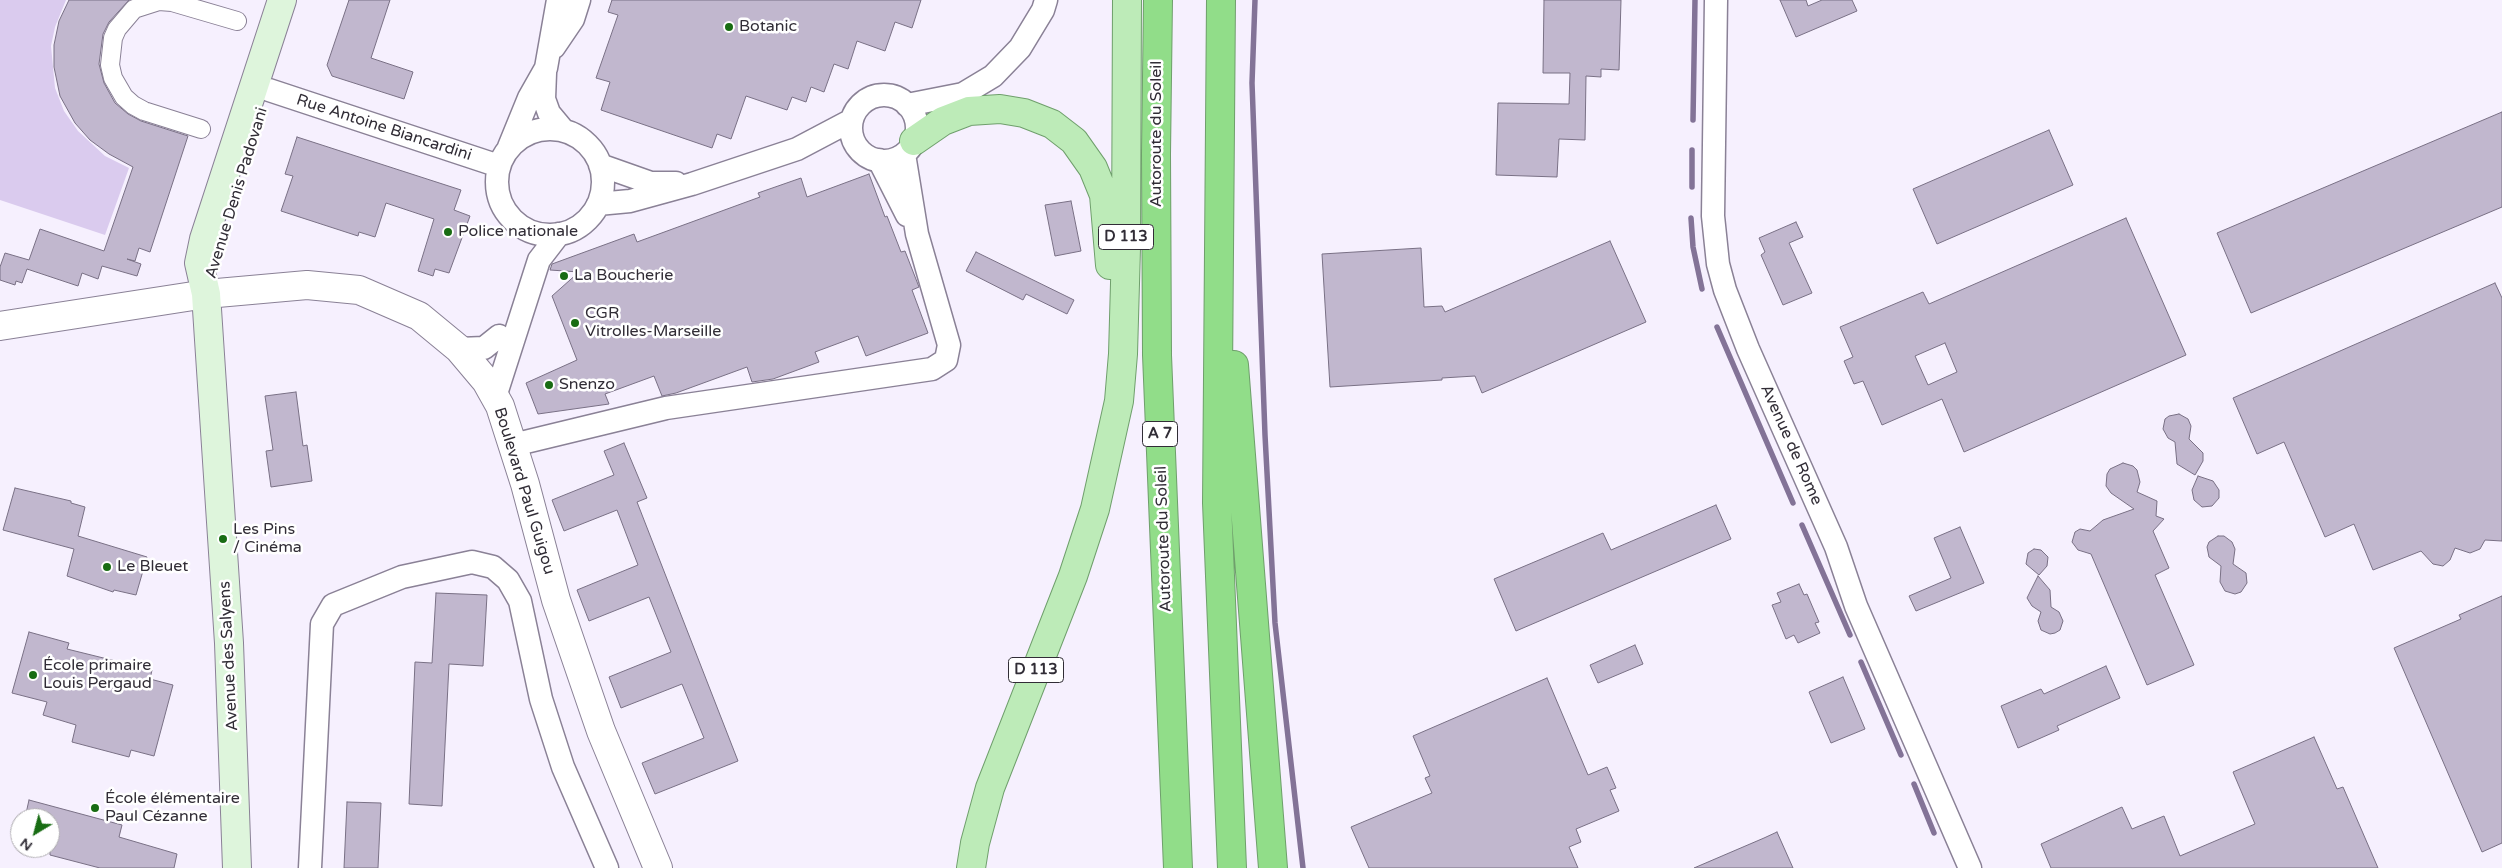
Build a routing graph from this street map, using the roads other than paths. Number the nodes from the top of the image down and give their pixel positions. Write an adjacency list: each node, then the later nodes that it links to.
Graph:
1 (282, 0): 31 (main road, Avenue Denis Padovani)
2 (299, 0): 13 (main road, Avenue Denis Padovani)
3 (558, 0): 12 (street)
4 (579, 0): 12 (street)
5 (1046, 0): 14 (street)
6 (1127, 0): 37 (main road, D 113)
7 (1149, 0): 21 (highway)
8 (1158, 0): 21 (highway, Autoroute du Soleil / A 7)
9 (1221, 0): 30 (highway)
10 (1716, 0): 46 (street, Avenue de Rome)
11 (237, 22): 16 (street)
12 (548, 60): 17 (street); 22 (street)
13 (269, 90): 22 (street, Rue Antoine Biancardini); 31 (main road, Avenue Denis Padovani)
14 (908, 105): 15 (street); 19 (street)
15 (852, 120): 18 (street); 20 (street)
16 (201, 128)
17 (564, 131): 22 (street); 24 (street)
18 (857, 147): 20 (street); 23 (street)
19 (909, 147): 23 (street); 29 (street); 37 (main road)
20 (797, 149): 25 (street)
21 (1156, 154): 43 (highway, Autoroute du Soleil / A 7)
22 (504, 157): 27 (street)
23 (879, 160): 29 (street)
24 (600, 165): 25 (street); 26 (street)
25 (692, 184): 26 (street)
26 (598, 204): 28 (street)
27 (523, 228): 28 (street); 33 (street)
28 (559, 234): 35 (street)
29 (916, 234): 36 (street)
30 (1219, 242): 44 (highway); 45 (highway)
31 (206, 294): 32 (street, Boulevard Paul Guigou); 34 (street, Boulevard Paul Guigou); 38 (main road, Avenue des Salyens)
32 (0, 326)
33 (499, 336): 34 (street); 35 (street)
34 (459, 349): 35 (street, Boulevard Paul Guigou)
35 (491, 389): 36 (street, Boulevard Paul Guigou)
36 (513, 445): 41 (street, Boulevard Paul Guigou)
37 (1104, 473): 42 (main road, D 113)
38 (237, 868)
39 (310, 868): 40 (street)
40 (607, 868)
41 (658, 868)
42 (971, 868)
43 (1178, 868)
44 (1232, 868)
45 (1273, 868)
46 (1970, 868)

